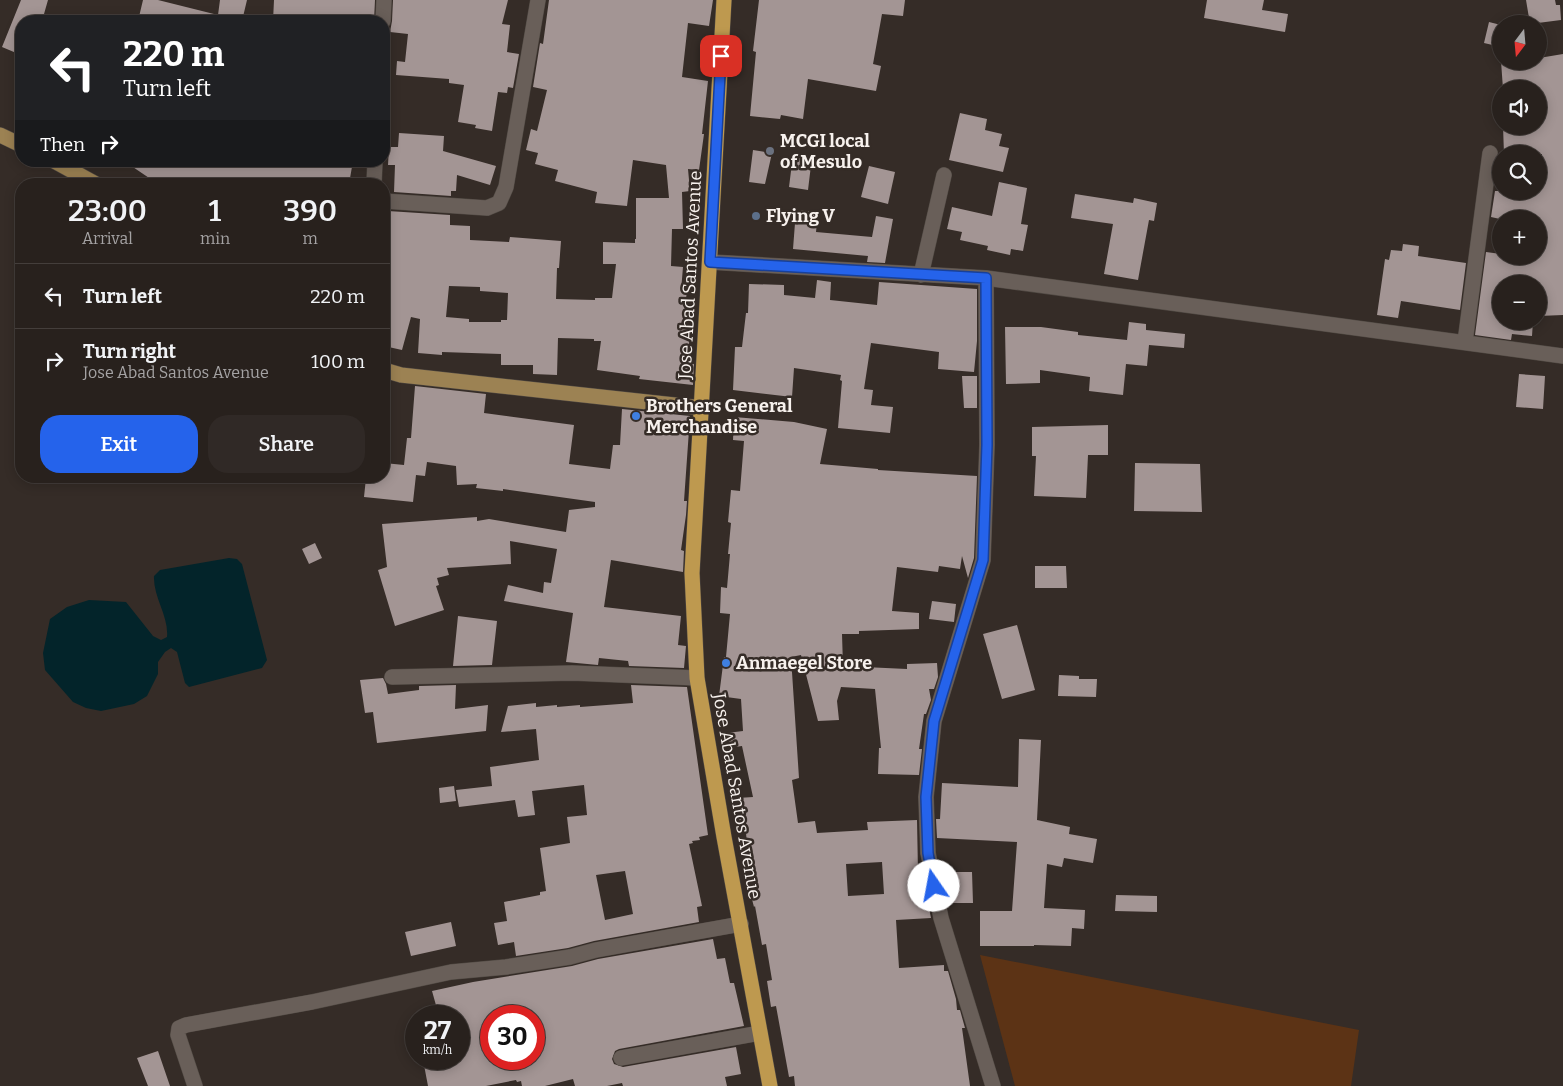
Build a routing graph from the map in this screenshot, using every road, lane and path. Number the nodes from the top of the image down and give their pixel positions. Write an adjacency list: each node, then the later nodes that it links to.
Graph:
1 (384, 0): 4 (street)
2 (538, 0): 11 (street)
3 (724, 0): 12 (highway, Jose Abad Santos Avenue)
4 (383, 15)
5 (0, 135): 6 (main road)
6 (15, 142)
7 (1490, 153): 15 (street)
8 (65, 167): 10 (main road)
9 (944, 175): 13 (street)
10 (85, 178)
11 (390, 201)
12 (710, 262): 13 (street); 18 (highway, Jose Abad Santos Avenue)
13 (921, 275): 14 (street)
14 (986, 278): 15 (street); 26 (street)
15 (1465, 342): 16 (street)
16 (1563, 356)
17 (390, 372): 18 (main road)
18 (702, 408): 20 (highway, Jose Abad Santos Avenue)
19 (392, 678): 20 (street)
20 (697, 678): 21 (highway, Jose Abad Santos Avenue)
21 (740, 924): 22 (highway, Jose Abad Santos Avenue); 24 (street)
22 (760, 1033): 23 (street); 25 (highway, Jose Abad Santos Avenue)
23 (621, 1058)
24 (195, 1086)
25 (770, 1086)
26 (993, 1086)

